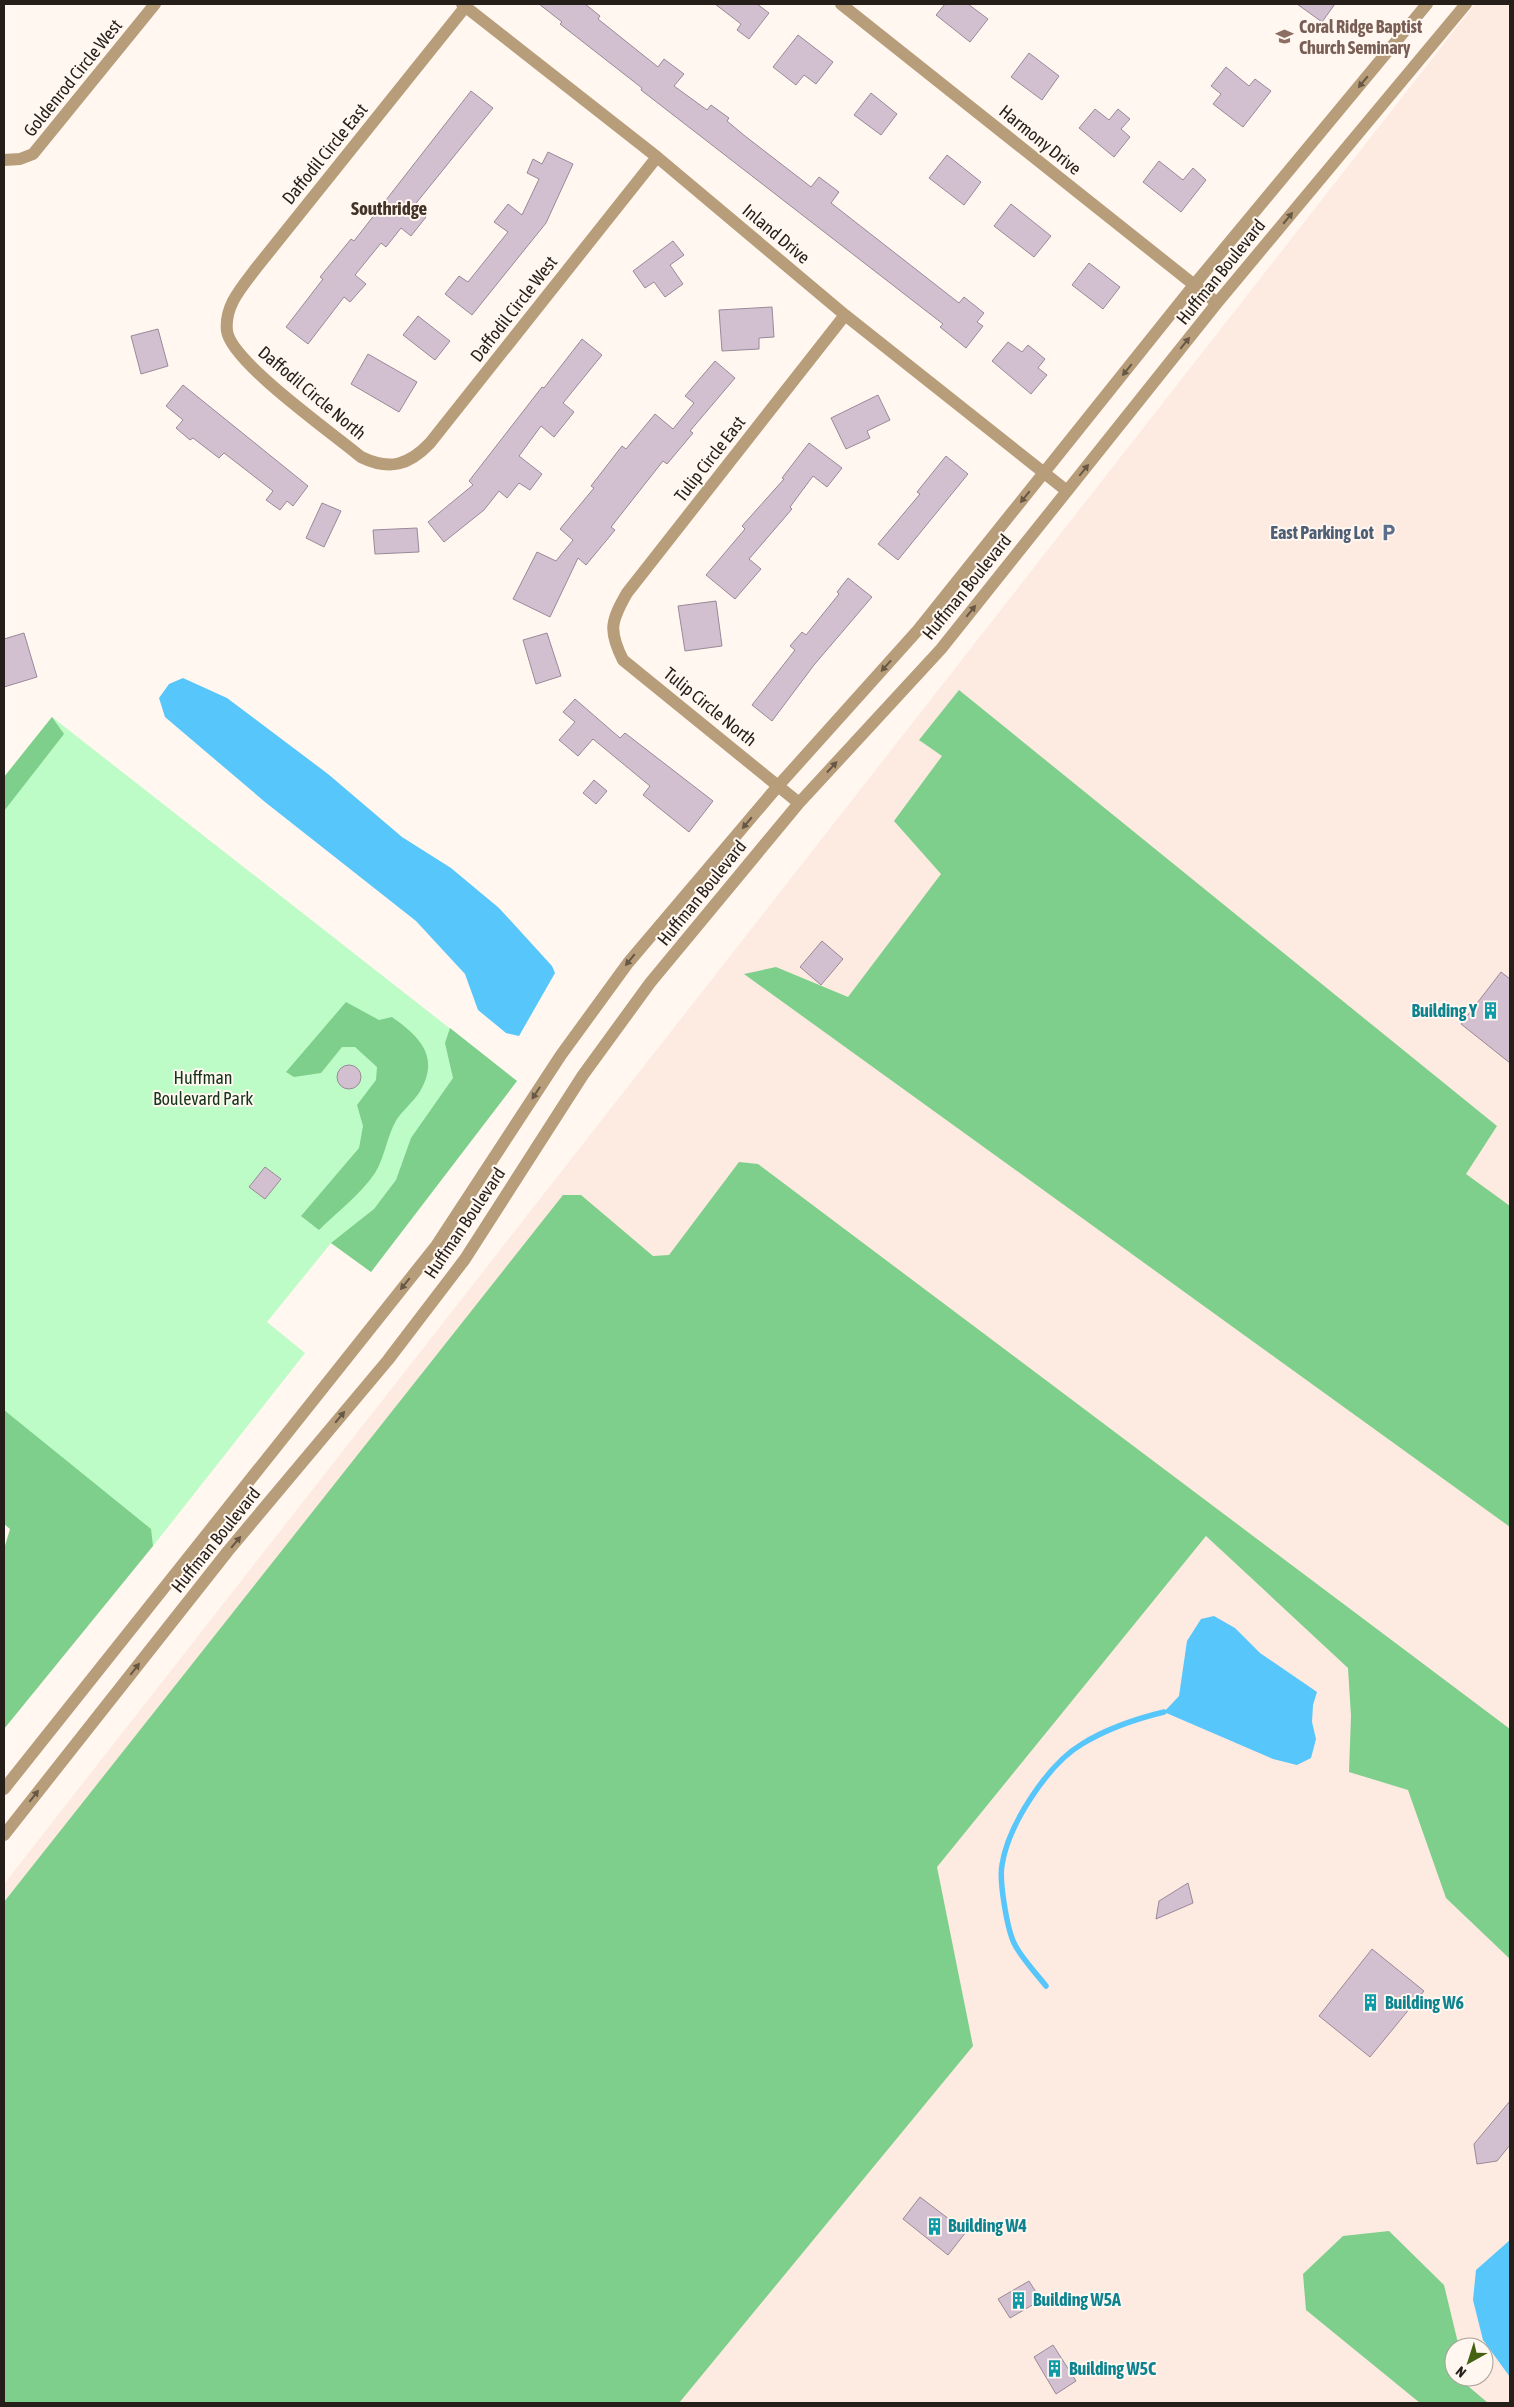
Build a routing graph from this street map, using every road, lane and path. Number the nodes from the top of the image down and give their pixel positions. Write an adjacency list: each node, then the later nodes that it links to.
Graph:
1 (155, 4): 7 (street, Goldenrod Circle West)
2 (841, 4): 8 (street, Harmony Drive)
3 (1427, 4): 8 (street, Huffman Boulevard, one-way to 8)
4 (1466, 4): 9 (street, Huffman Boulevard, one-way to 4)
5 (464, 5): 6 (street, Inland Drive); 11 (street, Daffodil Circle East)
6 (657, 157): 10 (street, Inland Drive); 12 (street, Daffodil Circle West)
7 (6, 160)
8 (1194, 285): 9 (street, Harmony Drive); 13 (street, Huffman Boulevard, one-way to 13)
9 (1217, 304): 14 (street, Huffman Boulevard, one-way to 9)
10 (845, 314): 13 (street, Inland Drive); 15 (street, Tulip Circle East)
11 (227, 331): 12 (street, Daffodil Circle North)
12 (387, 465)
13 (1045, 473): 14 (street, Inland Drive); 16 (street, Huffman Boulevard, one-way to 16)
14 (1067, 492): 17 (street, Huffman Boulevard, one-way to 14)
15 (612, 629): 16 (street, Tulip Circle North)
16 (778, 786): 17 (street, Tulip Circle North); 18 (street, Huffman Boulevard, one-way to 18)
17 (799, 803): 19 (street, Huffman Boulevard, one-way to 17)
18 (4, 1789)
19 (4, 1835)

